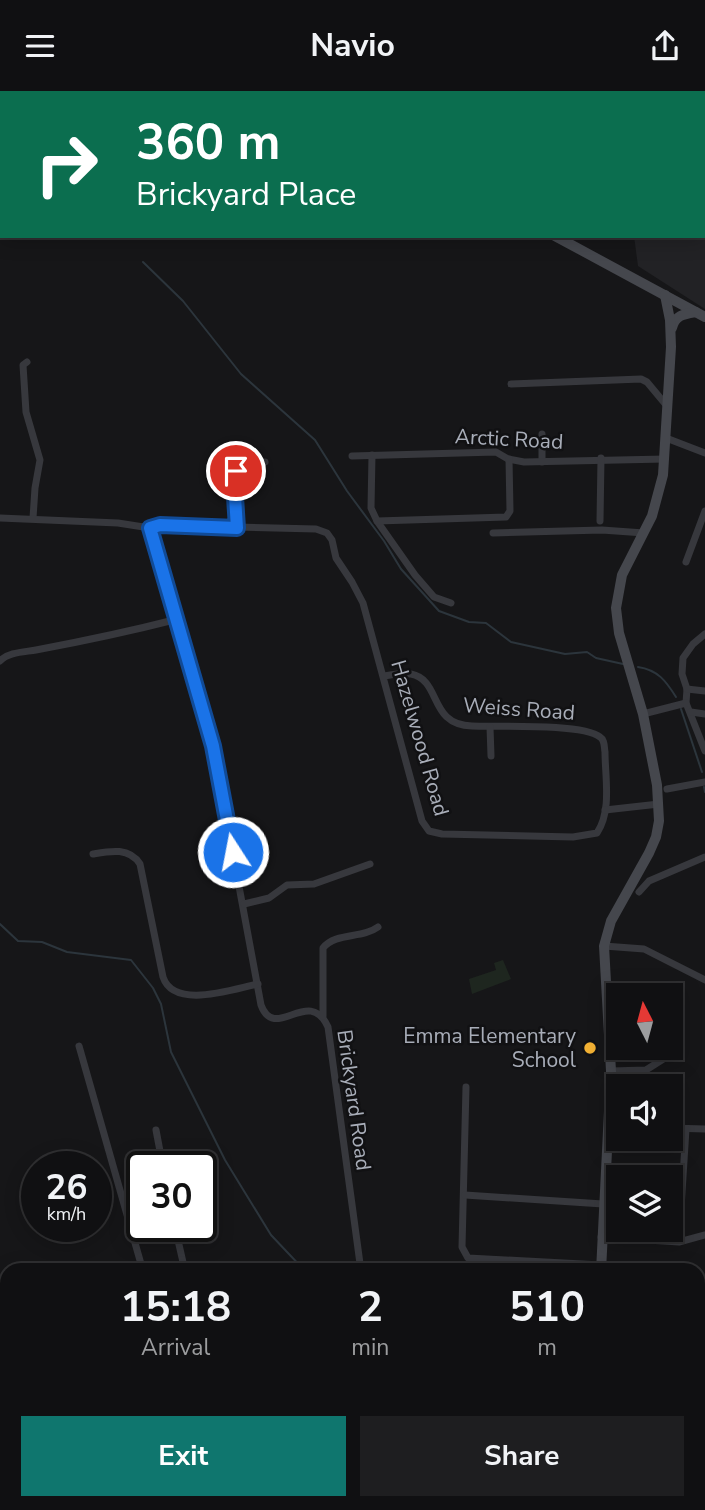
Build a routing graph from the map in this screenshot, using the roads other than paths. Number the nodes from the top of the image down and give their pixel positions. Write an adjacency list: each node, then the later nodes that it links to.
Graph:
1 (559, 238): 2 (street)
2 (665, 295): 3 (street); 4 (street)
3 (701, 314): 4 (street)
4 (671, 336): 7 (street)
5 (27, 362): 20 (street)
6 (511, 384): 7 (street)
7 (668, 407): 9 (street)
8 (542, 434): 17 (street)
9 (666, 438): 10 (street); 15 (street)
10 (705, 453)
11 (372, 455): 12 (street, Arctic Road); 13 (street, Arctic Road); 21 (street)
12 (352, 456)
13 (509, 459): 17 (street, Arctic Road); 21 (street)
14 (601, 459): 15 (street, Arctic Road); 17 (street, Arctic Road); 22 (street)
15 (665, 459): 26 (street)
16 (264, 462): 24 (street)
17 (542, 462)
18 (705, 511): 27 (street)
19 (0, 518): 20 (street)
20 (33, 518): 23 (street)
21 (377, 521): 28 (street)
22 (600, 521)
23 (150, 528): 24 (street, Hazelwood Road); 29 (street, Brickyard Road)
24 (237, 528): 32 (street, Hazelwood Road)
25 (493, 533): 26 (street)
26 (645, 533): 38 (street)
27 (686, 562)
28 (451, 604)
29 (178, 619): 31 (street); 50 (street, Brickyard Road)
30 (705, 635): 33 (street)
31 (0, 661)
32 (384, 676): 39 (street, Weiss Road); 45 (street, Hazelwood Road)
33 (687, 689): 34 (street); 35 (street)
34 (705, 691)
35 (686, 702): 36 (street); 38 (street)
36 (691, 712): 37 (street); 40 (street)
37 (705, 714)
38 (643, 715): 44 (street)
39 (490, 727): 41 (street); 45 (street, Weiss Road)
40 (705, 751)
41 (491, 756)
42 (705, 782): 43 (street)
43 (667, 789)
44 (659, 804): 45 (street); 52 (street)
45 (605, 810)
46 (93, 854): 54 (street)
47 (705, 857): 49 (street)
48 (370, 865): 50 (street)
49 (639, 892)
50 (244, 904): 54 (street, Brickyard Road)
51 (378, 927): 55 (street)
52 (604, 946): 53 (street); 58 (street)
53 (705, 980)
54 (258, 984): 55 (street, Brickyard Road)
55 (323, 1016): 76 (street, Brickyard Road)
56 (79, 1046): 69 (street)
57 (660, 1061): 58 (street)
58 (611, 1071): 59 (street)
59 (611, 1074)
60 (466, 1087): 67 (street)
61 (685, 1129): 62 (street); 66 (street)
62 (705, 1129)
63 (156, 1130): 64 (street)
64 (160, 1151)
65 (610, 1151): 68 (street)
66 (683, 1168)
67 (465, 1195): 68 (street); 77 (street)
68 (603, 1204): 71 (street)
69 (126, 1208)
70 (705, 1235): 71 (street)
71 (601, 1237): 78 (street)
72 (136, 1242): 74 (street)
73 (179, 1242): 75 (street)
74 (141, 1263)
75 (183, 1263)
76 (360, 1263)
77 (534, 1263)
78 (601, 1263)

